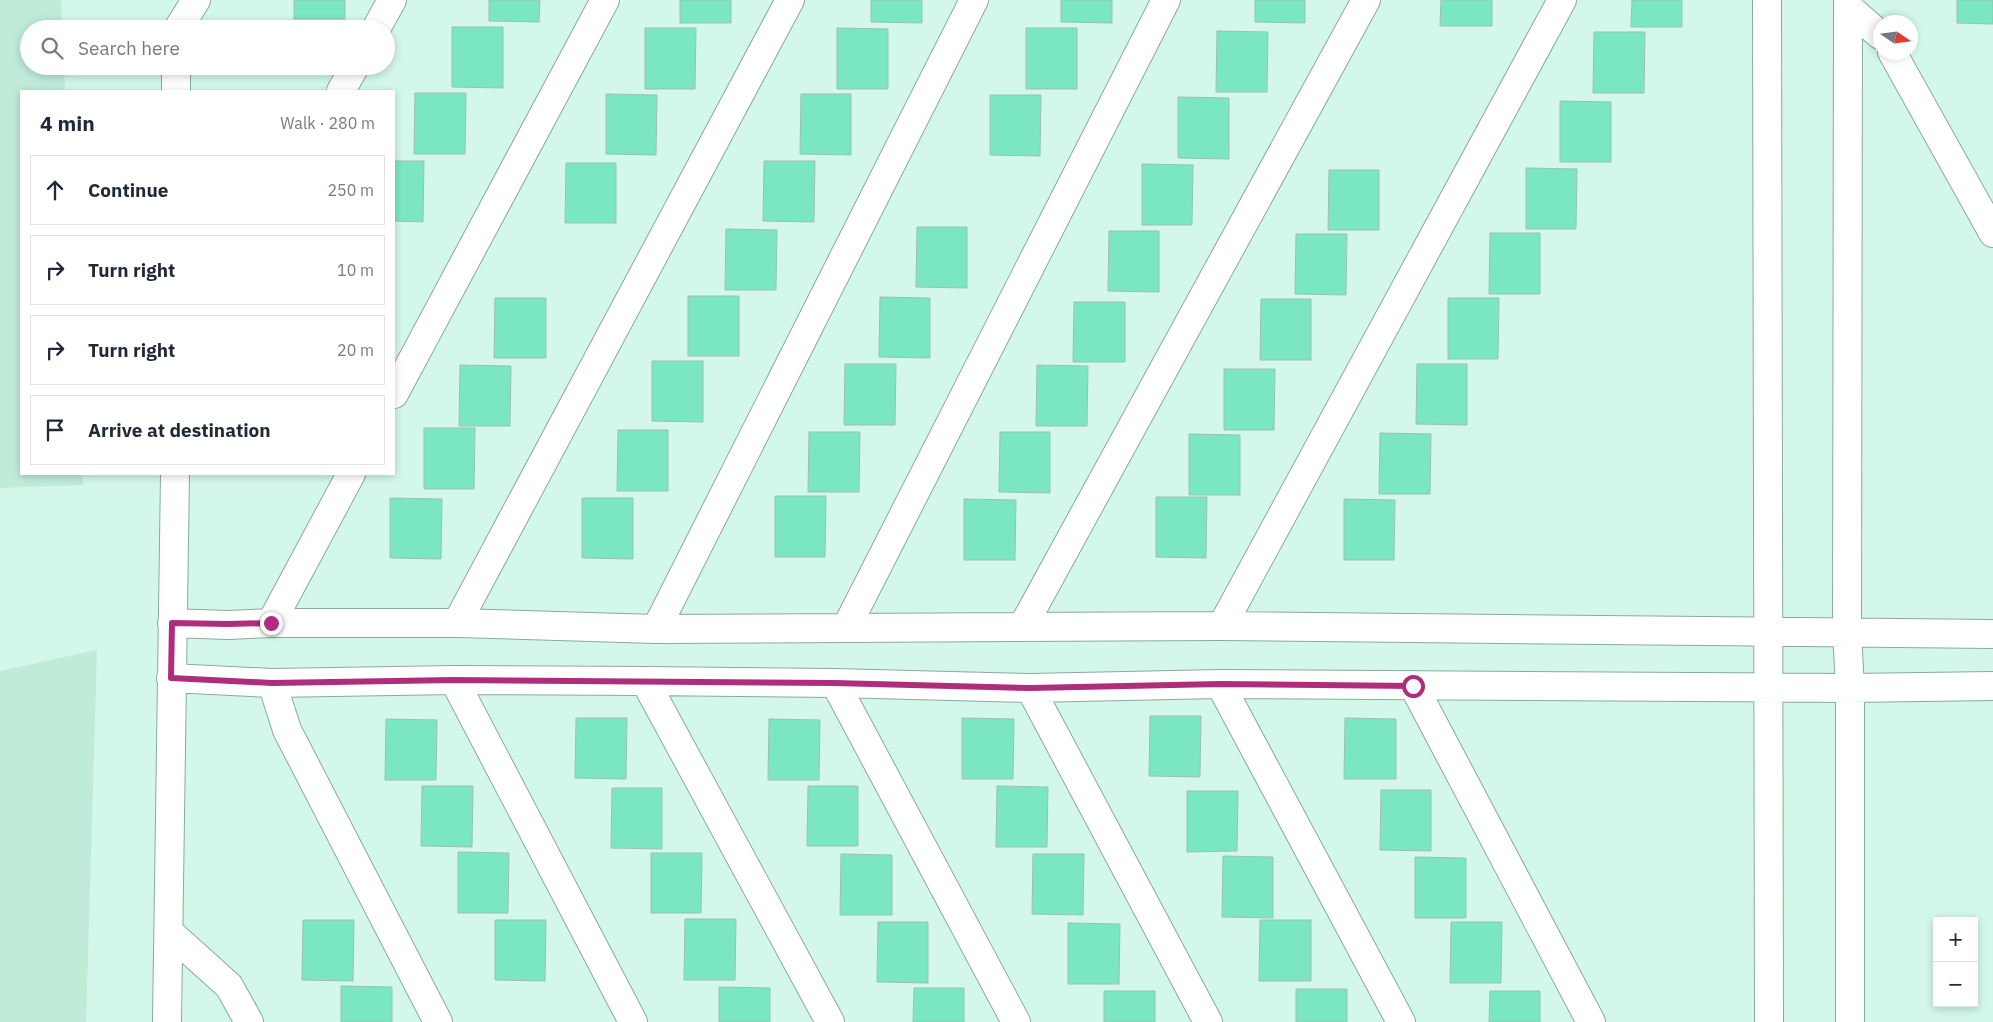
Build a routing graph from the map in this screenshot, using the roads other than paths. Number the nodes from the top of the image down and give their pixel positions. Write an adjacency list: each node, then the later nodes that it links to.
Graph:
1 (176, 0): 12 (street)
2 (196, 0): 13 (street)
3 (392, 0): 14 (street)
4 (605, 0): 22 (street)
5 (790, 0): 27 (street)
6 (974, 0): 31 (street)
7 (1166, 0): 30 (street)
8 (1366, 0): 28 (street)
9 (1562, 0): 29 (street)
10 (1767, 0): 32 (street)
11 (1848, 4): 15 (street); 33 (street)
12 (177, 20)
13 (183, 20)
14 (381, 20)
15 (1873, 28)
16 (1896, 60): 21 (street)
17 (176, 75): 19 (street)
18 (350, 75): 20 (street)
19 (176, 90)
20 (342, 90)
21 (1993, 232)
22 (395, 392)
23 (175, 475): 25 (street)
24 (350, 475): 26 (street)
25 (172, 623): 26 (street); 35 (street)
26 (271, 623): 27 (street)
27 (458, 623): 31 (street)
28 (1023, 626): 29 (street); 30 (street)
29 (1222, 626): 32 (street)
30 (846, 628): 31 (street)
31 (656, 629)
32 (1768, 632): 33 (street); 42 (street)
33 (1848, 632): 34 (street); 45 (street)
34 (1993, 634)
35 (171, 678): 38 (street); 46 (street)
36 (454, 680): 37 (street); 38 (street); 50 (street)
37 (645, 682): 39 (street); 51 (street)
38 (272, 683): 49 (street)
39 (834, 683): 44 (street); 52 (street)
40 (1220, 684): 41 (street); 44 (street); 54 (street)
41 (1413, 686): 42 (street); 55 (street)
42 (1768, 686): 45 (street); 56 (street)
43 (1993, 686): 45 (street)
44 (1030, 688): 53 (street)
45 (1850, 688): 57 (street)
46 (169, 932): 47 (street); 48 (street)
47 (167, 1022)
48 (249, 1022)
49 (438, 1022)
50 (633, 1022)
51 (830, 1022)
52 (1016, 1022)
53 (1208, 1022)
54 (1401, 1022)
55 (1591, 1022)
56 (1769, 1022)
57 (1850, 1022)

